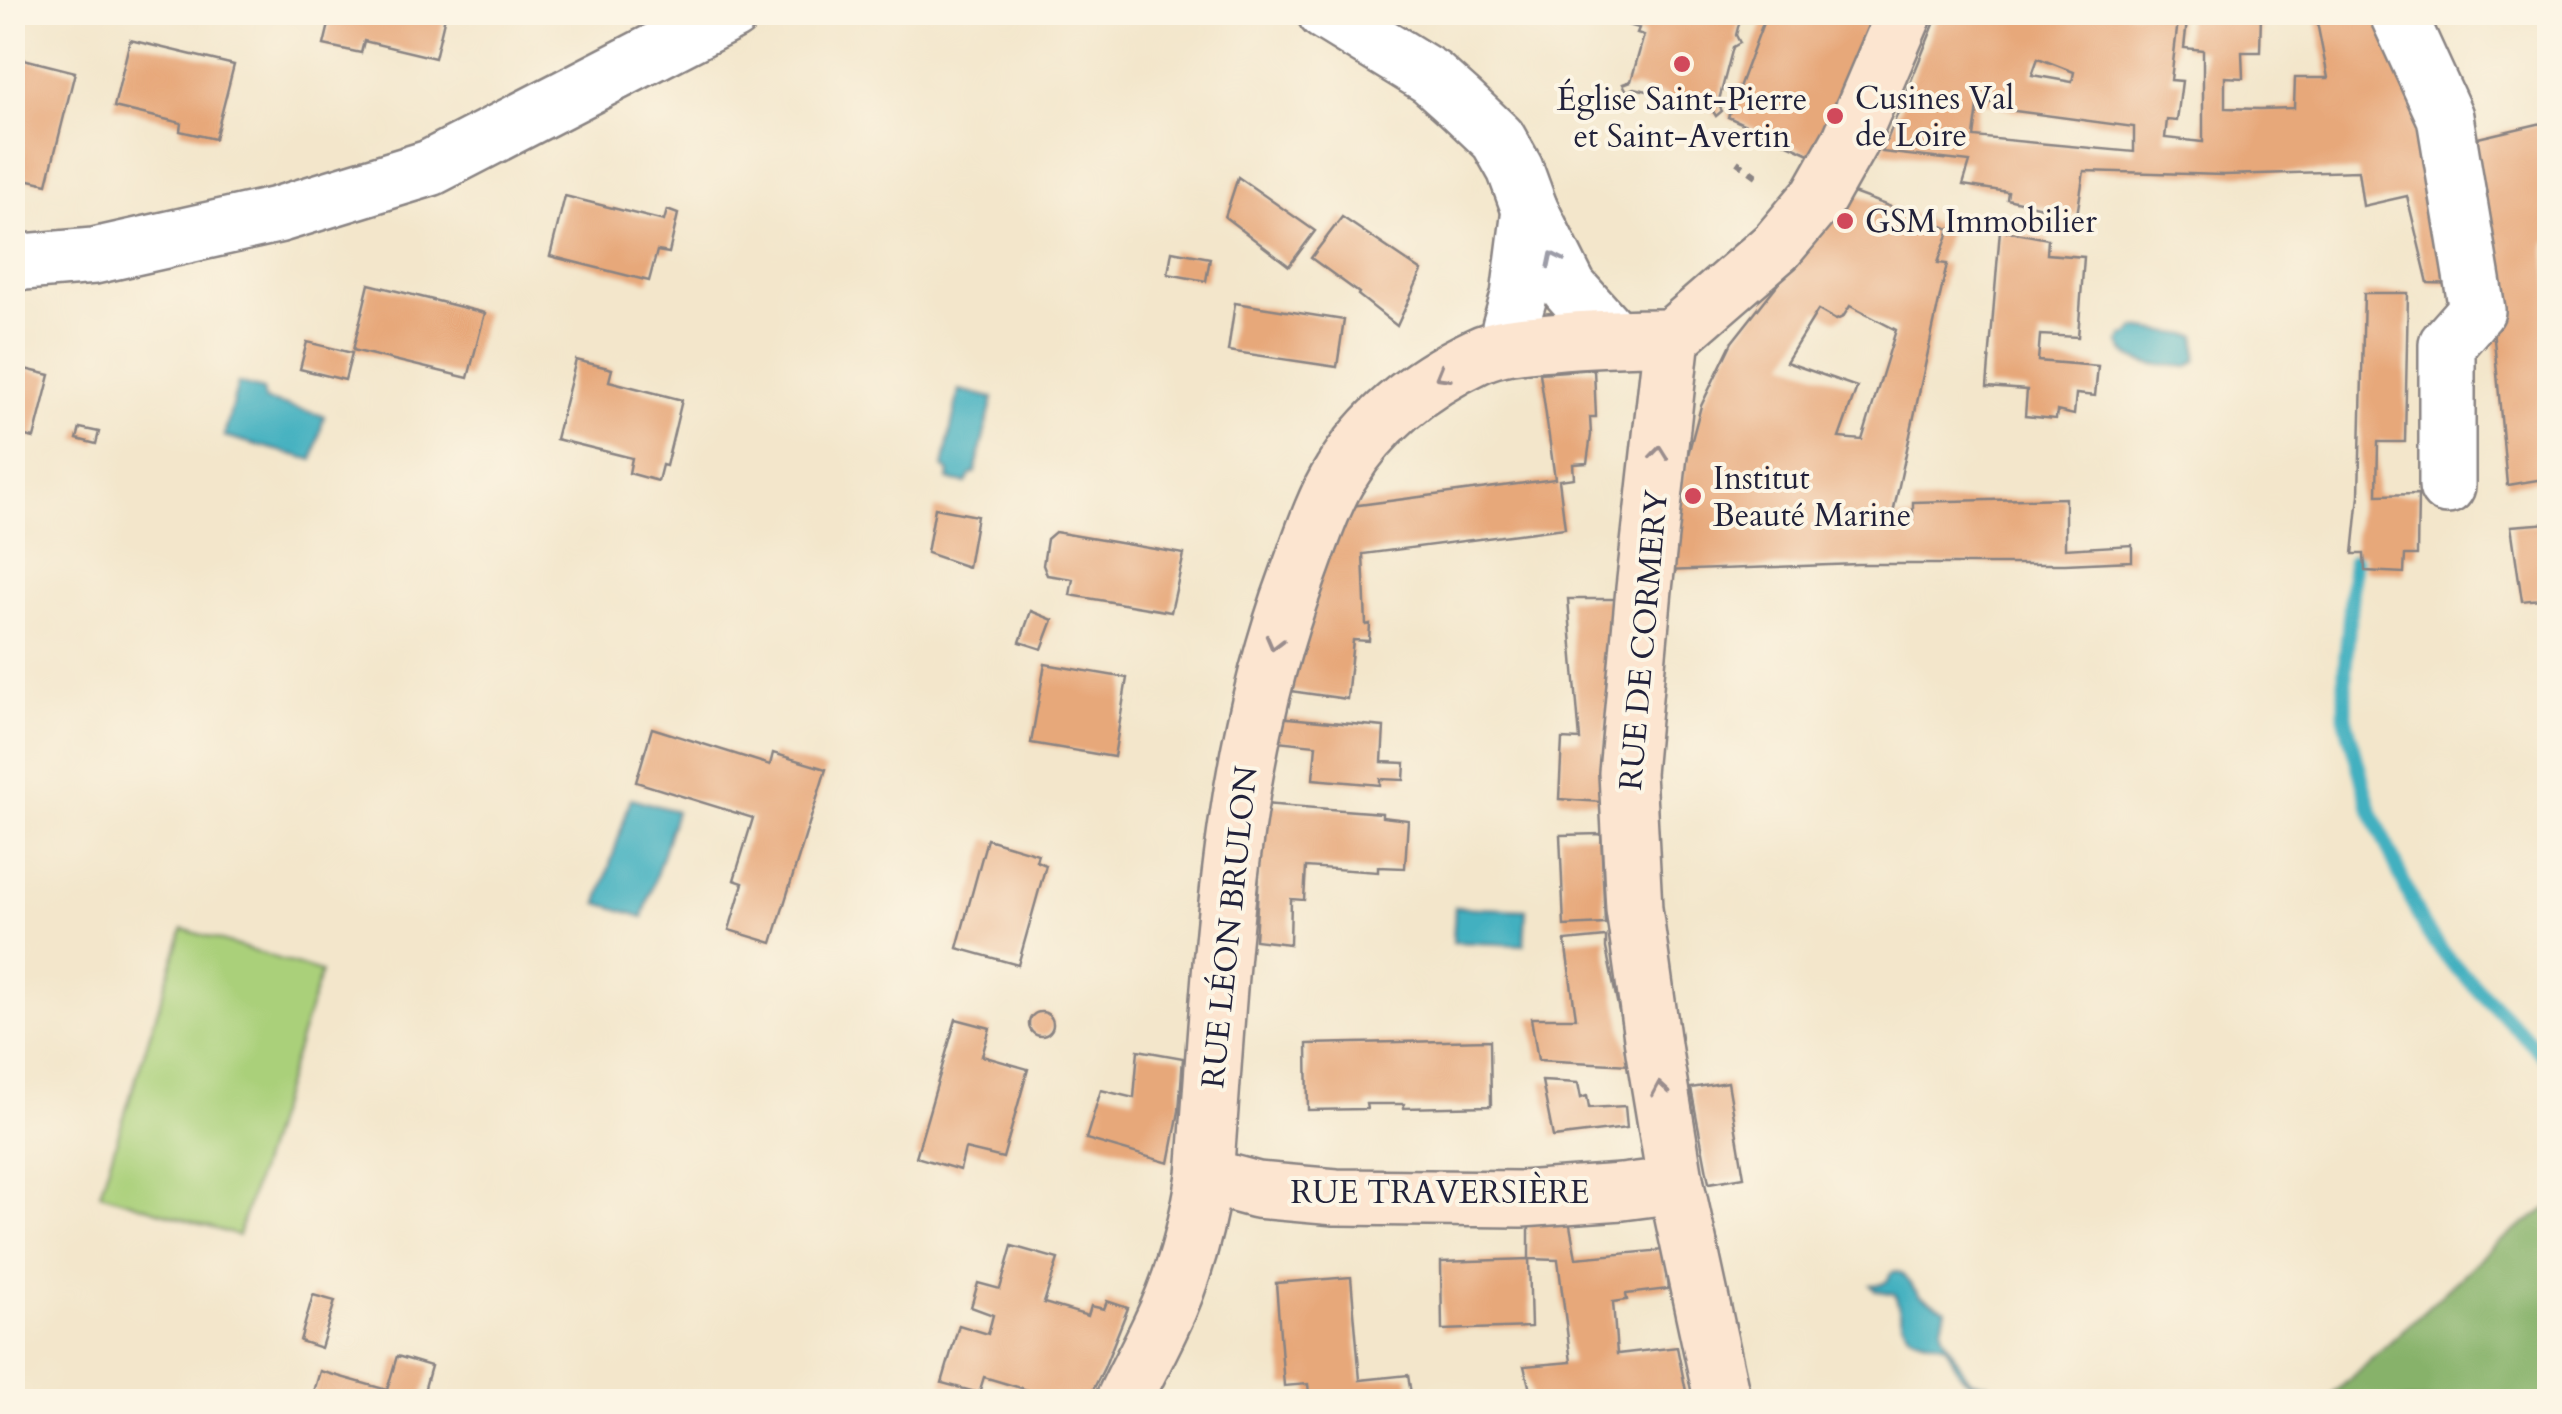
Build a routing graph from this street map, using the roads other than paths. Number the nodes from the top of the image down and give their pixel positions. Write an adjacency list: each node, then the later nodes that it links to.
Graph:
1 (732, 12): 6 (street)
2 (1325, 12): 5 (street)
3 (1906, 12): 8 (main road)
4 (2397, 12): 10 (street)
5 (1530, 210): 7 (street, one-way to 5); 9 (street)
6 (12, 263)
7 (1612, 336): 8 (main road, RUE LÉON BRULON); 9 (main road, RUE LÉON BRULON)
8 (1672, 337): 12 (main road, RUE DE CORMERY, one-way to 8)
9 (1511, 345): 11 (main road, RUE LÉON BRULON, one-way to 11)
10 (2447, 486)
11 (1205, 1176): 12 (main road, RUE TRAVERSIÈRE); 13 (main road, RUE LÉON BRULON)
12 (1676, 1185): 14 (main road, RUE DE CORMERY)
13 (1122, 1402)
14 (1723, 1402)

